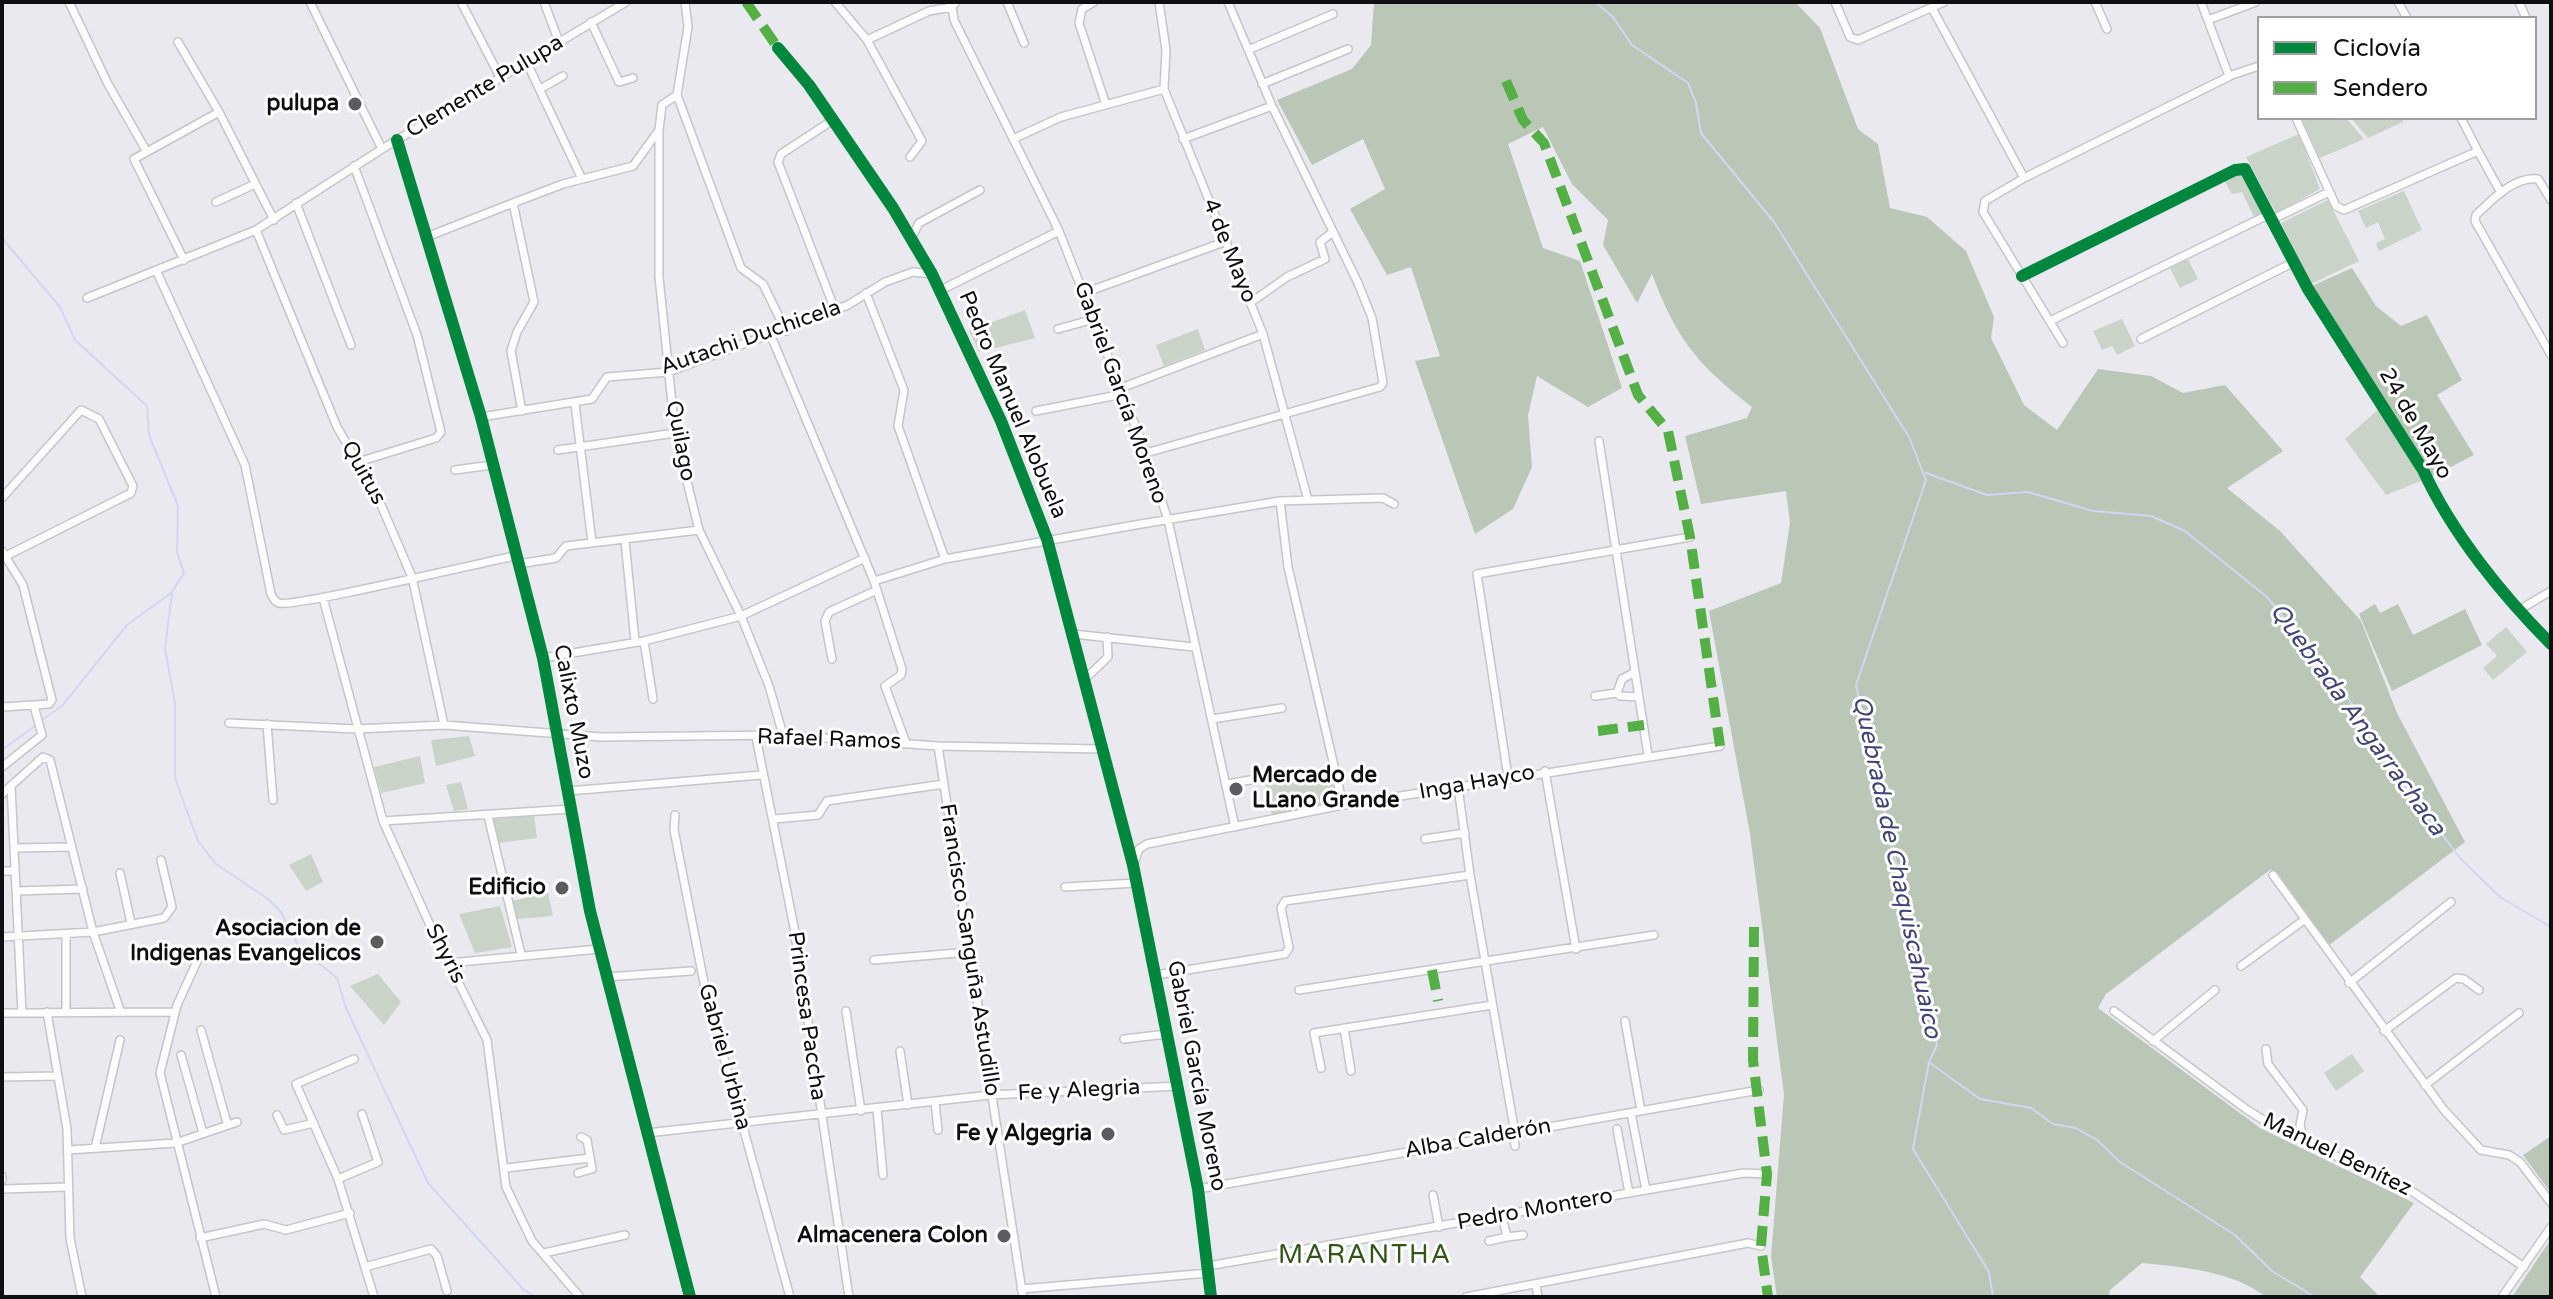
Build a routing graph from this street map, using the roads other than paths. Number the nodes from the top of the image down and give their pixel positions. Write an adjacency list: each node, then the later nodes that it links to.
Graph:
1 (69, 2): 54 (street)
2 (310, 2): 52 (street)
3 (461, 2): 37 (street)
4 (544, 2): 27 (street)
5 (626, 2): 23 (street, Clemente Pulupa)
6 (685, 2): 41 (street)
7 (835, 2): 25 (street)
8 (924, 2): 20 (street)
9 (1007, 2): 28 (street)
10 (1094, 2): 42 (street)
11 (1159, 2): 40 (street, 4 de Mayo)
12 (1228, 2): 31 (street)
13 (1835, 2): 19 (street)
14 (1944, 2): 19 (street)
15 (2095, 2): 24 (street)
16 (2201, 2): 22 (street)
17 (2256, 2): 22 (street)
18 (954, 5): 20 (street); 49 (street, Gabriel García Moreno)
19 (1932, 8): 57 (street)
20 (929, 11): 25 (street)
21 (1333, 14): 31 (street)
22 (2208, 20): 35 (street)
23 (591, 22): 27 (street, Clemente Pulupa); 36 (street)
24 (2107, 29)
25 (867, 40): 55 (street)
26 (178, 42): 44 (street)
27 (559, 42): 32 (street, Clemente Pulupa)
28 (1024, 43)
29 (778, 48): 45 (street, Pedro Manuel Alobuela)
30 (1348, 49): 38 (street)
31 (1248, 50): 38 (street)
32 (527, 63): 37 (street, Clemente Pulupa); 39 (street)
33 (2257, 67): 35 (street)
34 (563, 76): 39 (street)
35 (2230, 76): 57 (street)
36 (633, 78)
37 (501, 79): 51 (street, Clemente Pulupa)
38 (1262, 84): 43 (street)
39 (540, 89): 58 (street)
40 (1164, 89): 42 (street); 50 (street, 4 de Mayo)
41 (677, 95): 48 (street); 89 (street)
42 (1106, 105): 49 (street)
43 (1272, 106): 50 (street); 71 (street)
44 (219, 112): 54 (street); 59 (street)
45 (833, 120): 73 (street, Pedro Manuel Alobuela); 85 (street)
46 (2297, 120): 61 (street)
47 (2462, 120): 53 (street)
48 (659, 130): 58 (street); 96 (street, Quilago)
49 (1013, 139): 70 (street, Gabriel García Moreno)
50 (1183, 139): 74 (street, 4 de Mayo)
51 (397, 140): 52 (street, Clemente Pulupa); 72 (street, Calixto Muzo)
52 (382, 149): 56 (street, Clemente Pulupa)
53 (2478, 151): 61 (street); 62 (street)
54 (147, 152): 75 (street)
55 (910, 157)
56 (354, 166): 65 (street, Clemente Pulupa); 108 (street)
57 (2024, 178): 79 (street)
58 (582, 179): 66 (street)
59 (255, 184): 64 (street); 68 (street)
60 (980, 190): 73 (street)
61 (2329, 192): 67 (street)
62 (2501, 193): 63 (street); 95 (street)
63 (2551, 200)
64 (216, 202)
65 (296, 203): 68 (street, Clemente Pulupa); 94 (street)
66 (513, 203): 72 (street); 99 (street)
67 (2270, 214): 76 (street, 24 de Mayo); 79 (street, 24 de Mayo); 87 (street)
68 (274, 220): 69 (street, Clemente Pulupa)
69 (256, 230): 75 (street, Clemente Pulupa); 108 (street, Quitus)
70 (1059, 231): 80 (street); 82 (street, Gabriel García Moreno)
71 (1333, 232): 84 (street); 101 (street)
72 (429, 236): 102 (street, Calixto Muzo)
73 (912, 239): 78 (street, Pedro Manuel Alobuela)
74 (1227, 241): 82 (street); 84 (street, 4 de Mayo)
75 (184, 260): 77 (street, Clemente Pulupa)
76 (2294, 262): 92 (street); 131 (street, 24 de Mayo)
77 (156, 270): 83 (street, Clemente Pulupa); 130 (street)
78 (932, 274): 80 (street, Pedro Manuel Alobuela); 81 (street, Autachi Duchicela)
79 (2022, 276): 87 (street)
80 (941, 290): 118 (street, Pedro Manuel Alobuela)
81 (866, 293): 85 (street, Autachi Duchicela); 124 (street)
82 (1084, 293): 86 (street, Gabriel García Moreno)
83 (87, 298)
84 (1250, 303): 90 (street, 4 de Mayo)
85 (835, 310): 89 (street, Autachi Duchicela)
86 (1094, 319): 88 (street); 97 (street, Gabriel García Moreno)
87 (2050, 321): 93 (street)
88 (1058, 329)
89 (786, 331): 91 (street, Autachi Duchicela)
90 (1263, 334): 97 (street); 101 (street, 4 de Mayo)
91 (771, 336): 96 (street, Autachi Duchicela); 123 (street)
92 (2141, 339)
93 (2063, 343)
94 (351, 345)
95 (2551, 355)
96 (668, 372): 98 (street, Autachi Duchicela); 103 (street, Quilago)
97 (1122, 391): 100 (street); 107 (street, Gabriel García Moreno)
98 (575, 404): 99 (street); 105 (street)
99 (522, 411): 102 (street)
100 (1036, 411)
101 (1284, 414): 107 (street); 112 (street, 4 de Mayo)
102 (481, 417): 109 (street, Calixto Muzo)
103 (675, 433): 105 (street); 116 (street, Quilago)
104 (1599, 441): 121 (street)
105 (582, 448): 106 (street); 120 (street)
106 (558, 450)
107 (1146, 453): 115 (street, Gabriel García Moreno)
108 (358, 462): 126 (street, Quitus)
109 (492, 465): 110 (street); 125 (street, Calixto Muzo)
110 (455, 470)
111 (2, 498): 122 (street)
112 (1308, 500): 113 (street); 114 (street)
113 (1280, 501): 115 (street); 174 (street)
114 (1394, 504)
115 (1168, 520): 118 (street); 137 (street, Gabriel García Moreno)
116 (699, 530): 119 (street); 132 (street, Quilago)
117 (1690, 537): 121 (street)
118 (1047, 539): 124 (street); 133 (street, Pedro Manuel Alobuela)
119 (625, 541): 120 (street); 135 (street)
120 (592, 542): 125 (street)
121 (1615, 551): 140 (street); 166 (street)
122 (3, 555): 146 (street)
123 (865, 558): 127 (street); 132 (street)
124 (945, 559): 127 (street)
125 (516, 560): 126 (street); 138 (street, Calixto Muzo)
126 (412, 577): 130 (street); 152 (street, Quitus)
127 (874, 581): 128 (street)
128 (877, 590): 139 (street); 157 (street)
129 (2551, 591): 131 (street)
130 (323, 598): 153 (street, Shyris)
131 (2519, 610): 136 (street, 24 de Mayo)
132 (741, 616): 135 (street); 155 (street, Quilago)
133 (1073, 634): 134 (street); 141 (street, Pedro Manuel Alobuela)
134 (1107, 637): 137 (street); 141 (street)
135 (639, 641): 138 (street); 145 (street)
136 (2551, 644)
137 (1194, 647): 149 (street, Gabriel García Moreno)
138 (543, 658): 154 (street, Calixto Muzo)
139 (832, 659)
140 (1635, 672): 142 (street); 144 (street)
141 (1085, 679): 160 (street, Pedro Manuel Alobuela)
142 (1617, 693): 143 (street); 144 (street)
143 (1595, 696)
144 (1639, 697): 161 (street)
145 (653, 699)
146 (34, 706): 147 (street); 162 (street)
147 (2, 707)
148 (1282, 708): 149 (street)
149 (1212, 719): 168 (street, Gabriel García Moreno)
150 (229, 723): 151 (street, Rafael Ramos)
151 (267, 724): 153 (street, Rafael Ramos); 173 (street)
152 (444, 725): 153 (street, Rafael Ramos); 154 (street, Rafael Ramos)
153 (356, 729): 179 (street, Shyris)
154 (557, 733): 156 (street, Rafael Ramos); 171 (street, Calixto Muzo)
155 (783, 735): 156 (street, Rafael Ramos); 157 (street, Rafael Ramos)
156 (756, 737): 165 (street, Princesa Paccha)
157 (906, 743): 158 (street, Rafael Ramos)
158 (938, 746): 160 (street, Rafael Ramos); 167 (street, Francisco Sanguña Astudillo)
159 (1720, 746): 161 (street, Inga Hayco)
160 (1101, 749): 186 (street, Pedro Manuel Alobuela)
161 (1648, 755): 163 (street, Inga Hayco)
162 (2, 767)
163 (1545, 771): 166 (street, Inga Hayco); 205 (street)
164 (1290, 773): 168 (street)
165 (761, 775): 171 (street); 178 (street, Princesa Paccha)
166 (1508, 777): 170 (street, Inga Hayco)
167 (944, 784): 178 (street); 206 (street, Francisco Sanguña Astudillo)
168 (1227, 784): 180 (street, Gabriel García Moreno)
169 (11, 786): 172 (street); 183 (street); 184 (street)
170 (1458, 787): 174 (street, Inga Hayco); 181 (street)
171 (568, 791): 175 (street, Calixto Muzo)
172 (2, 794)
173 (273, 800)
174 (1343, 805): 180 (street, Inga Hayco)
175 (571, 809): 177 (street); 204 (street, Calixto Muzo)
176 (675, 815): 260 (street, Gabriel Urbina)
177 (488, 816): 179 (street); 207 (street)
178 (774, 819): 258 (street, Princesa Paccha)
179 (383, 821): 210 (street, Shyris)
180 (1235, 827): 186 (street)
181 (1465, 833): 182 (street); 190 (street)
182 (1425, 839)
183 (71, 847): 184 (street); 194 (street)
184 (16, 848): 188 (street)
185 (161, 860): 198 (street)
186 (1133, 865): 192 (street, Gabriel García Moreno)
187 (2, 871): 188 (street)
188 (15, 871): 195 (street)
189 (120, 873): 198 (street)
190 (1470, 875): 211 (street); 214 (street)
191 (2273, 875): 197 (street)
192 (1136, 883): 193 (street); 214 (street, Gabriel García Moreno)
193 (1065, 887)
194 (83, 889): 195 (street); 199 (street)
195 (17, 891): 203 (street)
196 (2451, 902): 216 (street)
197 (2304, 920): 212 (street); 216 (street)
198 (131, 923): 199 (street)
199 (93, 932): 200 (street); 221 (street)
200 (66, 935): 203 (street); 225 (street)
201 (1654, 935): 205 (street)
202 (2, 937): 203 (street)
203 (19, 937): 228 (street)
204 (599, 949): 207 (street); 215 (street, Calixto Muzo)
205 (1576, 949): 211 (street)
206 (969, 952): 209 (street); 249 (street, Francisco Sanguña Astudillo)
207 (521, 954): 210 (street)
208 (200, 955): 226 (street)
209 (874, 960)
210 (449, 963): 275 (street, Shyris)
211 (1488, 963): 217 (street); 220 (street)
212 (2241, 966)
213 (691, 971): 215 (street)
214 (1156, 975): 234 (street, Gabriel García Moreno)
215 (606, 977): 266 (street, Calixto Muzo)
216 (2349, 983): 233 (street)
217 (1299, 990)
218 (2215, 990): 237 (street)
219 (2479, 990): 233 (street)
220 (1492, 1005): 231 (street); 267 (street)
221 (120, 1010): 225 (street); 226 (street)
222 (846, 1011): 253 (street)
223 (2114, 1011): 237 (street, Manuel Benítez)
224 (47, 1012): 225 (street); 228 (street); 244 (street)
225 (66, 1012)
226 (174, 1012): 270 (street)
227 (2, 1013): 228 (street)
228 (22, 1013)
229 (2519, 1013): 246 (street)
230 (1625, 1021): 254 (street)
231 (1344, 1028): 242 (street); 243 (street)
232 (201, 1030): 261 (street)
233 (2384, 1031): 246 (street)
234 (1167, 1034): 235 (street); 247 (street, Gabriel García Moreno)
235 (1124, 1039)
236 (120, 1040): 272 (street)
237 (2153, 1041): 269 (street, Manuel Benítez)
238 (2266, 1049): 269 (street)
239 (900, 1051): 251 (street)
240 (181, 1055): 265 (street)
241 (354, 1059): 262 (street)
242 (1321, 1068)
243 (1351, 1071)
244 (58, 1076): 245 (street); 273 (street)
245 (2, 1077)
246 (2425, 1085): 286 (street)
247 (1178, 1086): 249 (street, Fe y Alegria); 282 (street, Gabriel García Moreno)
248 (1759, 1090): 254 (street, Alba Calderón)
249 (990, 1095): 250 (street, Fe y Alegria); 303 (street, Francisco Sanguña Astudillo)
250 (935, 1102): 251 (street, Fe y Alegria); 264 (street)
251 (908, 1105): 252 (street, Fe y Alegria)
252 (877, 1109): 253 (street, Fe y Alegria); 278 (street)
253 (861, 1111): 258 (street, Fe y Alegria)
254 (1641, 1111): 255 (street, Alba Calderón)
255 (1631, 1113): 267 (street, Alba Calderón); 283 (street)
256 (362, 1114): 279 (street)
257 (277, 1115): 262 (street)
258 (821, 1115): 260 (street, Fe y Alegria); 310 (street, Princesa Paccha)
259 (237, 1122): 261 (street)
260 (741, 1122): 266 (street, Fe y Alegria); 309 (street, Gabriel Urbina)
261 (227, 1123): 265 (street)
262 (314, 1123): 279 (street)
263 (1617, 1129): 284 (street)
264 (938, 1130)
265 (203, 1133): 270 (street)
266 (647, 1133): 308 (street, Calixto Muzo)
267 (1514, 1133): 271 (street); 282 (street, Alba Calderón)
268 (581, 1137): 274 (street)
269 (2303, 1139): 299 (street, Manuel Benítez)
270 (176, 1143): 272 (street); 294 (street)
271 (1515, 1146)
272 (95, 1148): 273 (street)
273 (68, 1150): 280 (street)
274 (590, 1158): 275 (street); 276 (street)
275 (506, 1168): 297 (street, Shyris)
276 (578, 1173)
277 (1767, 1174): 283 (street, Pedro Montero)
278 (883, 1175)
279 (338, 1179): 287 (street)
280 (68, 1187): 281 (street); 304 (street)
281 (2, 1189)
282 (1198, 1189): 300 (street, Gabriel García Moreno)
283 (1646, 1190): 284 (street, Pedro Montero)
284 (1629, 1193): 288 (street, Pedro Montero)
285 (1433, 1195): 289 (street)
286 (2551, 1203)
287 (350, 1213): 294 (street); 298 (street)
288 (1502, 1216): 289 (street, Pedro Montero); 293 (street)
289 (1439, 1227): 300 (street, Pedro Montero)
290 (2551, 1227): 299 (street)
291 (625, 1235): 297 (street)
292 (1523, 1235): 293 (street)
293 (1507, 1237): 295 (street)
294 (200, 1238): 305 (street)
295 (1489, 1241)
296 (1761, 1246): 301 (street)
297 (544, 1253): 307 (street, Shyris)
298 (365, 1267): 302 (street); 306 (street)
299 (2524, 1267): 314 (street)
300 (1208, 1270): 303 (street, Pedro Montero); 311 (street, Gabriel García Moreno)
301 (1536, 1285): 312 (street); 313 (street)
302 (447, 1291)
303 (1022, 1293)
304 (82, 1297)
305 (216, 1297)
306 (374, 1297)
307 (580, 1297)
308 (690, 1297)
309 (790, 1297)
310 (849, 1297)
311 (1211, 1297)
312 (1466, 1297)
313 (1538, 1297)
314 (2502, 1297)

